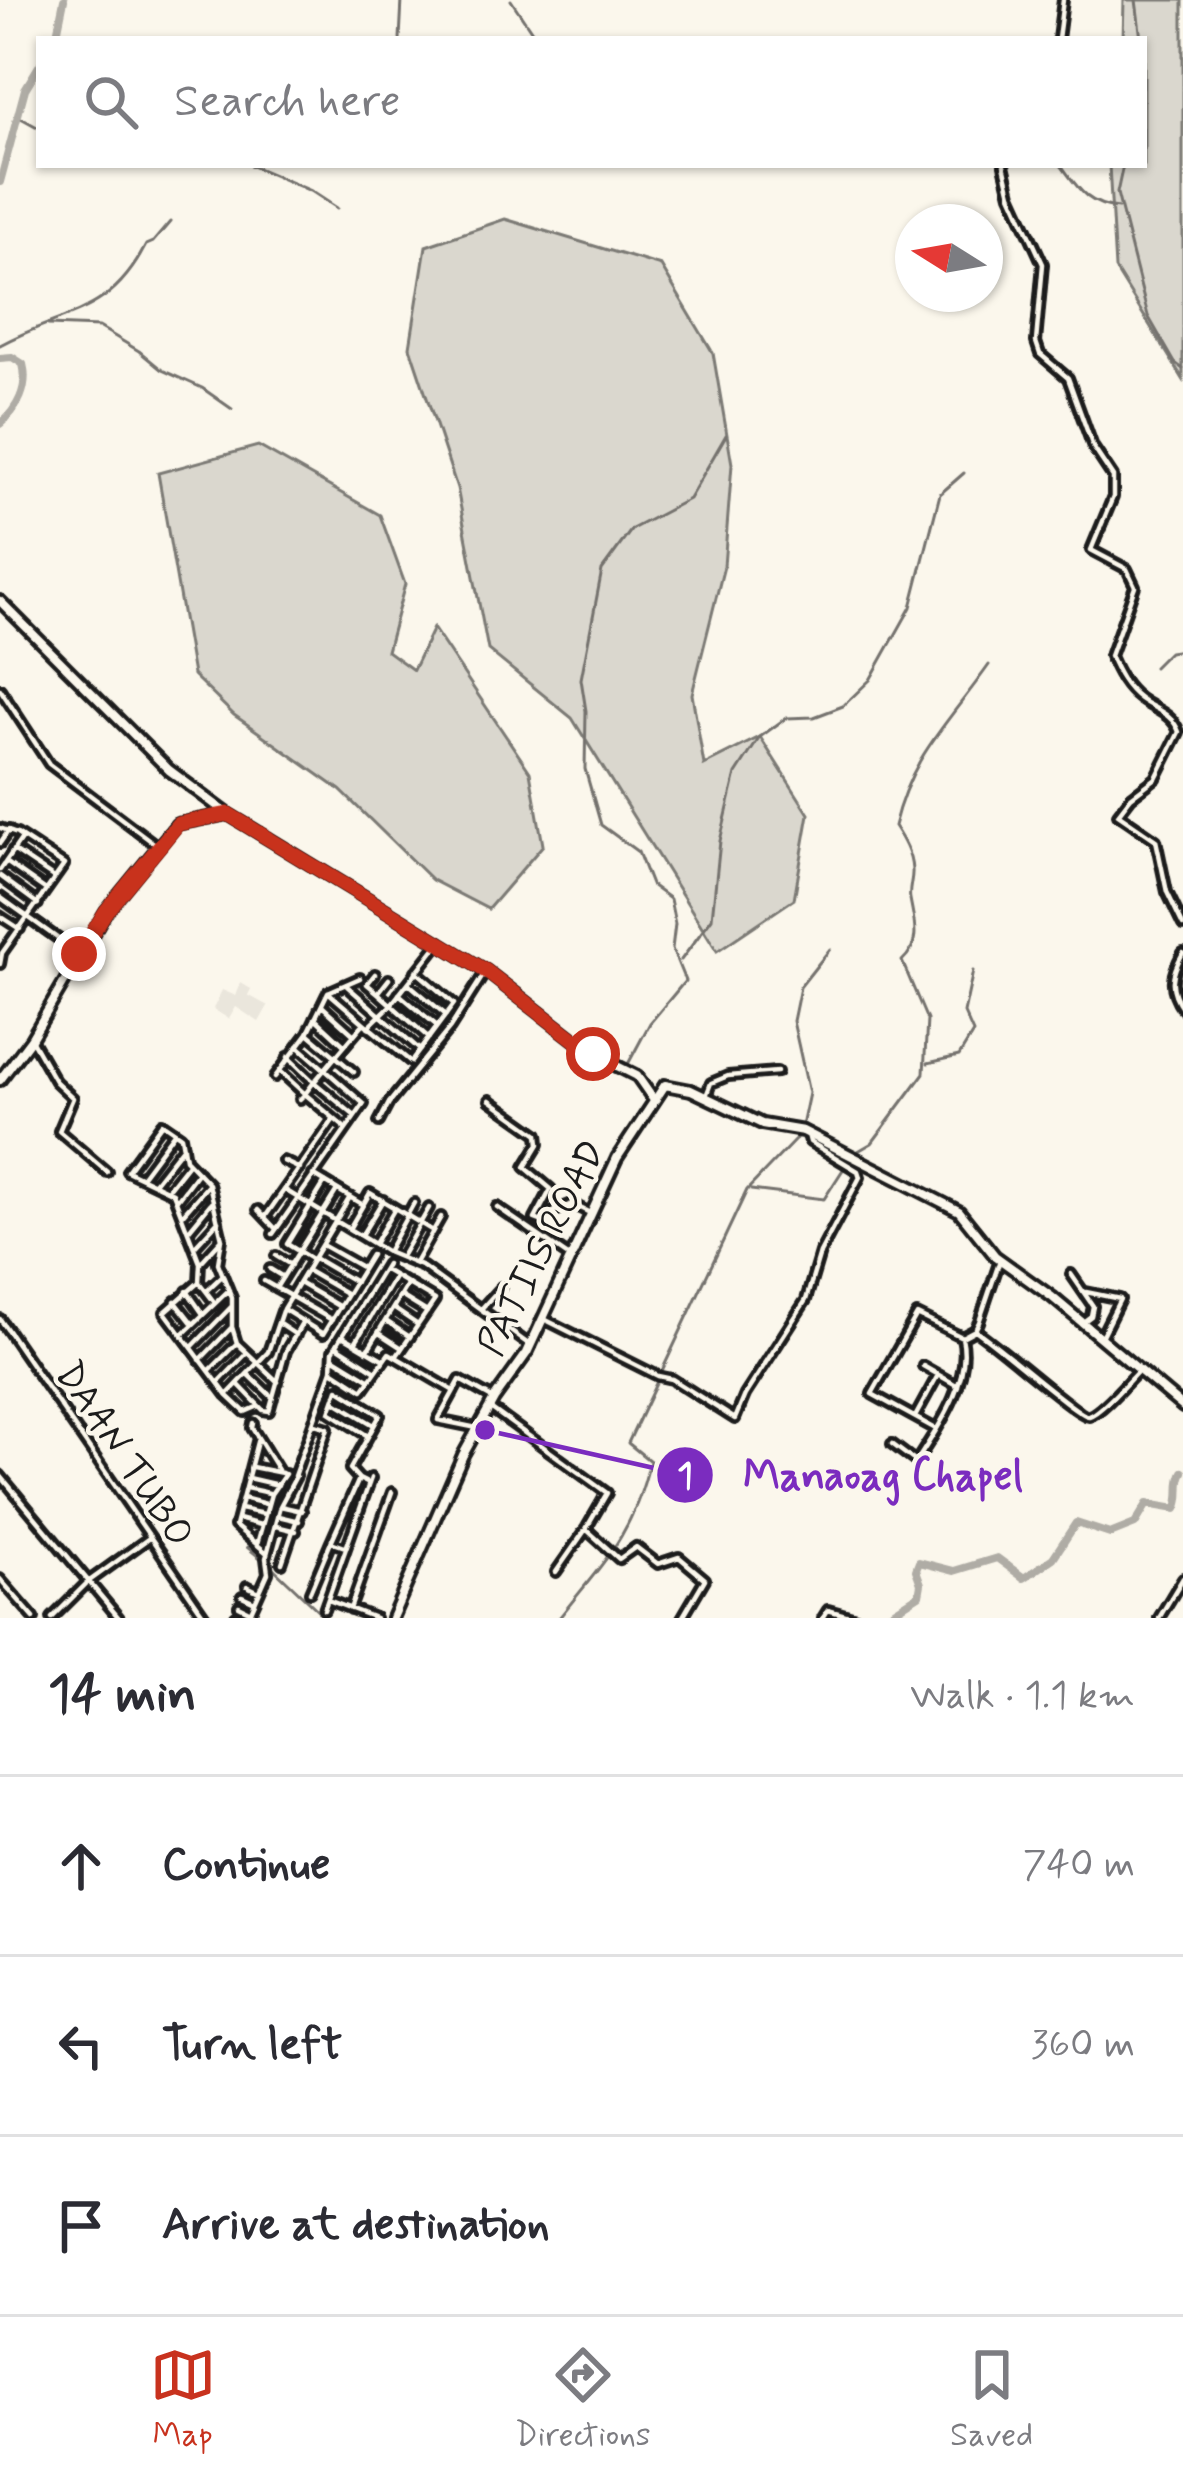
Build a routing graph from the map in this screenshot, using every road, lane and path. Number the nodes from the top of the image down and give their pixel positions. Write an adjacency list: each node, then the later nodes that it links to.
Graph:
1 (1063, 0): 2 (street)
2 (1058, 36)
3 (1005, 168): 21 (street)
4 (0, 601): 6 (street)
5 (0, 689): 11 (street)
6 (228, 814): 11 (street); 25 (street)
7 (0, 828): 8 (street)
8 (9, 830): 9 (street); 10 (street)
9 (22, 838): 12 (street); 15 (street)
10 (0, 844)
11 (159, 847): 28 (street)
12 (14, 850): 13 (street); 15 (street)
13 (6, 862): 14 (street); 16 (street)
14 (0, 873): 18 (street)
15 (55, 878): 16 (street)
16 (47, 891): 18 (street)
17 (0, 897): 20 (street)
18 (38, 904): 20 (street)
19 (0, 916): 22 (street)
20 (30, 916): 22 (street); 28 (street)
21 (1183, 925)
22 (20, 929): 24 (street)
23 (0, 934): 24 (street)
24 (11, 941): 26 (street)
25 (440, 942): 31 (street); 32 (street)
26 (1, 952): 29 (street)
27 (1183, 953): 44 (street)
28 (79, 954): 53 (street)
29 (0, 964)
30 (365, 971): 34 (street)
31 (416, 971): 36 (street); 45 (street)
32 (486, 971): 67 (street); 70 (street)
33 (375, 974): 37 (street)
34 (360, 978): 37 (street); 38 (street)
35 (389, 980): 40 (street)
36 (408, 982): 41 (street); 45 (street)
37 (367, 984): 40 (street)
38 (346, 985): 39 (street); 46 (street)
39 (328, 992): 42 (street); 48 (street)
40 (378, 993): 43 (street)
41 (399, 994): 43 (street); 49 (street)
42 (322, 1006): 47 (street); 51 (street)
43 (390, 1006): 46 (street); 52 (street)
44 (1183, 1009)
45 (446, 1015): 49 (street)
46 (380, 1017): 48 (street); 56 (street)
47 (315, 1018): 50 (street); 54 (street)
48 (366, 1025): 51 (street); 56 (street)
49 (439, 1026): 52 (street)
50 (308, 1033): 55 (street); 58 (street)
51 (353, 1034): 54 (street)
52 (429, 1038): 56 (street)
53 (31, 1039): 62 (street); 84 (street)
54 (344, 1045): 58 (street)
55 (298, 1046): 57 (street); 59 (street)
56 (420, 1050)
57 (288, 1057): 63 (street); 65 (street)
58 (335, 1057): 59 (street); 60 (street)
59 (325, 1070): 63 (street); 68 (street)
60 (354, 1072)
61 (777, 1072): 64 (street)
62 (0, 1080)
63 (314, 1082): 65 (street); 68 (street)
64 (706, 1096): 67 (street); 74 (street)
65 (303, 1097): 69 (street)
66 (490, 1100): 107 (street)
67 (652, 1100): 107 (street, PATIIS ROAD)
68 (355, 1116): 72 (street)
69 (334, 1119): 72 (street); 73 (street)
70 (379, 1122)
71 (318, 1125): 73 (street)
72 (346, 1129): 86 (street)
73 (326, 1131): 77 (street)
74 (802, 1131): 130 (street); 164 (street)
75 (174, 1132): 78 (street); 87 (street); 87 (street)
76 (310, 1138): 77 (street)
77 (317, 1143): 80 (street)
78 (183, 1146): 82 (street); 89 (street)
79 (299, 1148): 80 (street)
80 (309, 1155): 83 (street)
81 (283, 1161): 83 (street)
82 (188, 1163): 85 (street); 91 (street)
83 (299, 1169): 92 (street)
84 (107, 1172)
85 (199, 1172): 90 (street); 97 (street)
86 (313, 1175): 88 (street); 95 (street)
87 (141, 1177): 89 (street)
88 (325, 1182): 93 (street); 101 (street)
89 (154, 1183): 91 (street)
90 (209, 1184): 98 (street); 108 (street)
91 (169, 1189): 97 (street)
92 (285, 1190): 95 (street); 110 (street)
93 (338, 1190): 94 (street); 106 (street)
94 (350, 1197): 100 (street); 113 (street)
95 (296, 1198): 101 (street); 110 (street)
96 (382, 1200): 100 (street); 103 (street); 118 (street)
97 (176, 1201): 108 (street)
98 (213, 1201): 112 (street); 116 (street)
99 (414, 1203): 109 (street)
100 (363, 1205): 115 (street)
101 (311, 1207): 106 (street); 123 (street)
102 (497, 1207): 128 (street)
103 (395, 1208): 109 (street); 120 (street)
104 (429, 1208): 114 (street)
105 (258, 1210): 110 (street)
106 (323, 1214): 113 (street); 123 (street)
107 (592, 1214): 128 (street, PATIIS ROAD)
108 (182, 1215): 116 (street)
109 (407, 1216): 114 (street); 124 (street)
110 (265, 1217)
111 (441, 1217): 117 (street)
112 (218, 1221): 119 (street); 122 (street)
113 (336, 1222): 115 (street); 121 (street)
114 (421, 1223): 117 (street); 127 (street)
115 (349, 1229): 118 (street)
116 (188, 1231): 122 (street)
117 (433, 1231): 133 (street)
118 (361, 1236): 120 (street)
119 (222, 1239): 131 (street); 137 (street)
120 (374, 1244): 124 (street)
121 (322, 1245): 129 (street); 134 (street)
122 (194, 1247): 131 (street)
123 (299, 1252): 129 (street); 132 (street)
124 (387, 1252): 127 (street)
125 (371, 1255): 134 (street)
126 (276, 1256): 132 (street)
127 (401, 1257): 133 (street)
128 (571, 1258): 164 (street, PATIIS ROAD)
129 (313, 1259): 136 (street); 144 (street)
130 (1000, 1260): 169 (street); 174 (street)
131 (200, 1263): 142 (street)
132 (291, 1264): 140 (street)
133 (419, 1265): 160 (street)
134 (363, 1268): 144 (street)
135 (270, 1270): 140 (street)
136 (306, 1270): 143 (street); 152 (street)
137 (223, 1274): 148 (street); 150 (street)
138 (1071, 1274): 169 (street)
139 (395, 1276): 145 (street); 178 (street); 183 (street)
140 (283, 1277): 147 (street)
141 (264, 1281): 147 (street)
142 (199, 1282): 149 (street); 150 (street)
143 (299, 1282): 153 (street); 158 (street)
144 (355, 1282): 152 (street)
145 (408, 1283): 154 (street); 162 (street)
146 (501, 1287): 160 (street)
147 (276, 1288): 153 (street)
148 (229, 1290): 156 (street); 157 (street)
149 (187, 1291): 155 (street); 163 (street)
150 (206, 1291): 156 (street)
151 (1086, 1292): 181 (street)
152 (347, 1294): 158 (street)
153 (291, 1296): 161 (street); 166 (street)
154 (401, 1296): 159 (street); 162 (street)
155 (175, 1301): 171 (street); 176 (street)
156 (215, 1303): 163 (street)
157 (231, 1307): 173 (street); 186 (street)
158 (340, 1307): 166 (street)
159 (393, 1308): 167 (street); 172 (street)
160 (482, 1308): 185 (street)
161 (283, 1309): 168 (street); 170 (street)
162 (427, 1312): 172 (street)
163 (203, 1314): 171 (street)
164 (542, 1318): 185 (street, PATIIS ROAD)
165 (0, 1319): 266 (street, DAAN TUBO)
166 (332, 1320): 168 (street)
167 (386, 1321): 175 (street); 179 (street)
168 (303, 1322): 177 (street)
169 (1083, 1322): 181 (street)
170 (278, 1323): 177 (street); 189 (street)
171 (194, 1324): 176 (street)
172 (418, 1325): 179 (street)
173 (232, 1327): 182 (street); 193 (street)
174 (974, 1330): 180 (street); 199 (street)
175 (379, 1333): 187 (street); 188 (street)
176 (182, 1335): 186 (street)
177 (296, 1335): 196 (street)
178 (343, 1336): 183 (street); 184 (street)
179 (410, 1337): 187 (street)
180 (962, 1337): 208 (street); 217 (street)
181 (1102, 1337): 199 (street)
182 (238, 1343): 190 (street); 200 (street)
183 (355, 1343): 188 (street)
184 (337, 1346): 192 (street); 201 (street)
185 (531, 1346): 213 (street, PATIIS ROAD)
186 (191, 1348): 193 (street)
187 (402, 1348): 191 (street)
188 (367, 1351): 194 (street)
189 (268, 1352): 195 (street); 196 (street)
190 (246, 1354): 195 (street); 206 (street)
191 (393, 1355): 194 (street); 209 (street)
192 (333, 1357): 198 (street); 204 (street)
193 (200, 1360): 200 (street)
194 (384, 1360): 201 (street)
195 (258, 1363): 202 (street); 205 (street)
196 (282, 1365): 205 (street)
197 (923, 1366): 203 (street)
198 (332, 1370): 204 (street); 220 (street)
199 (1139, 1370): 215 (street)
200 (209, 1371): 206 (street)
201 (376, 1371): 204 (street)
202 (248, 1374): 207 (street); 211 (street)
203 (938, 1375): 208 (street); 217 (street)
204 (370, 1380)
205 (278, 1382): 211 (street)
206 (218, 1383): 210 (street)
207 (238, 1384): 210 (street); 214 (street)
208 (958, 1386): 223 (street)
209 (454, 1391): 213 (street); 222 (street)
210 (227, 1395): 214 (street)
211 (273, 1398): 216 (street)
212 (334, 1401): 221 (street); 221 (street); 225 (street)
213 (492, 1403): 222 (street, PATIIS ROAD); 263 (street)
214 (259, 1406): 216 (street)
215 (1183, 1406)
216 (268, 1412): 218 (street)
217 (915, 1418): 223 (street)
218 (266, 1422)
219 (253, 1423): 226 (street)
220 (313, 1424): 224 (street); 227 (street)
221 (374, 1425): 225 (street)
222 (477, 1428): 293 (street, PATIIS ROAD)
223 (934, 1428): 229 (street)
224 (308, 1433): 227 (street); 228 (street)
225 (368, 1436): 242 (street)
226 (258, 1438): 231 (street); 235 (street)
227 (324, 1439): 230 (street)
228 (305, 1443): 230 (street); 232 (street)
229 (892, 1444)
230 (321, 1448): 233 (street)
231 (268, 1453): 237 (street); 238 (street)
232 (301, 1453): 233 (street); 234 (street)
233 (318, 1458): 236 (street)
234 (298, 1462): 236 (street); 240 (street)
235 (250, 1466): 237 (street); 241 (street)
236 (315, 1468): 243 (street)
237 (264, 1469): 238 (street)
238 (283, 1473): 240 (street); 244 (street)
239 (0, 1475): 277 (street)
240 (295, 1476): 243 (street); 246 (street)
241 (248, 1478): 244 (street); 245 (street)
242 (359, 1479): 268 (street); 270 (street)
243 (311, 1480): 247 (street)
244 (278, 1485): 249 (street)
245 (246, 1488): 249 (street); 251 (street)
246 (292, 1488): 247 (street); 250 (street)
247 (308, 1492): 252 (street)
248 (392, 1492): 285 (street)
249 (271, 1494): 253 (street)
250 (284, 1497): 252 (street); 254 (street)
251 (243, 1498): 253 (street); 255 (street)
252 (304, 1501): 256 (street)
253 (267, 1504): 257 (street)
254 (280, 1506): 256 (street); 258 (street)
255 (240, 1508): 257 (street); 260 (street)
256 (302, 1511): 259 (street)
257 (265, 1514): 261 (street)
258 (278, 1516): 259 (street); 262 (street)
259 (299, 1521): 264 (street)
260 (237, 1522): 261 (street); 269 (street)
261 (262, 1525): 269 (street)
262 (275, 1526): 264 (street); 265 (street)
263 (586, 1529): 274 (street); 294 (street)
264 (296, 1531): 267 (street)
265 (273, 1535): 267 (street); 271 (street)
266 (149, 1537): 277 (street); 291 (street, DAAN TUBO)
267 (292, 1540): 272 (street)
268 (331, 1542): 270 (street); 280 (street)
269 (257, 1544): 271 (street)
270 (345, 1547): 282 (street)
271 (269, 1549): 272 (street); 279 (street)
272 (289, 1549): 273 (street)
273 (282, 1563)
274 (556, 1572)
275 (1183, 1578): 297 (street)
276 (0, 1579): 288 (street)
277 (88, 1582): 289 (street); 290 (street)
278 (247, 1586): 279 (street)
279 (259, 1592): 283 (street)
280 (310, 1592)
281 (242, 1595): 283 (street)
282 (328, 1600): 285 (street); 286 (street)
283 (255, 1602): 287 (street)
284 (239, 1606): 287 (street)
285 (350, 1609): 292 (street)
286 (324, 1610)
287 (250, 1615)
288 (34, 1618)
289 (52, 1618)
290 (118, 1618)
291 (206, 1618)
292 (375, 1618)
293 (392, 1618)
294 (682, 1618)
295 (824, 1618): 296 (street)
296 (856, 1618)
297 (1159, 1618)

